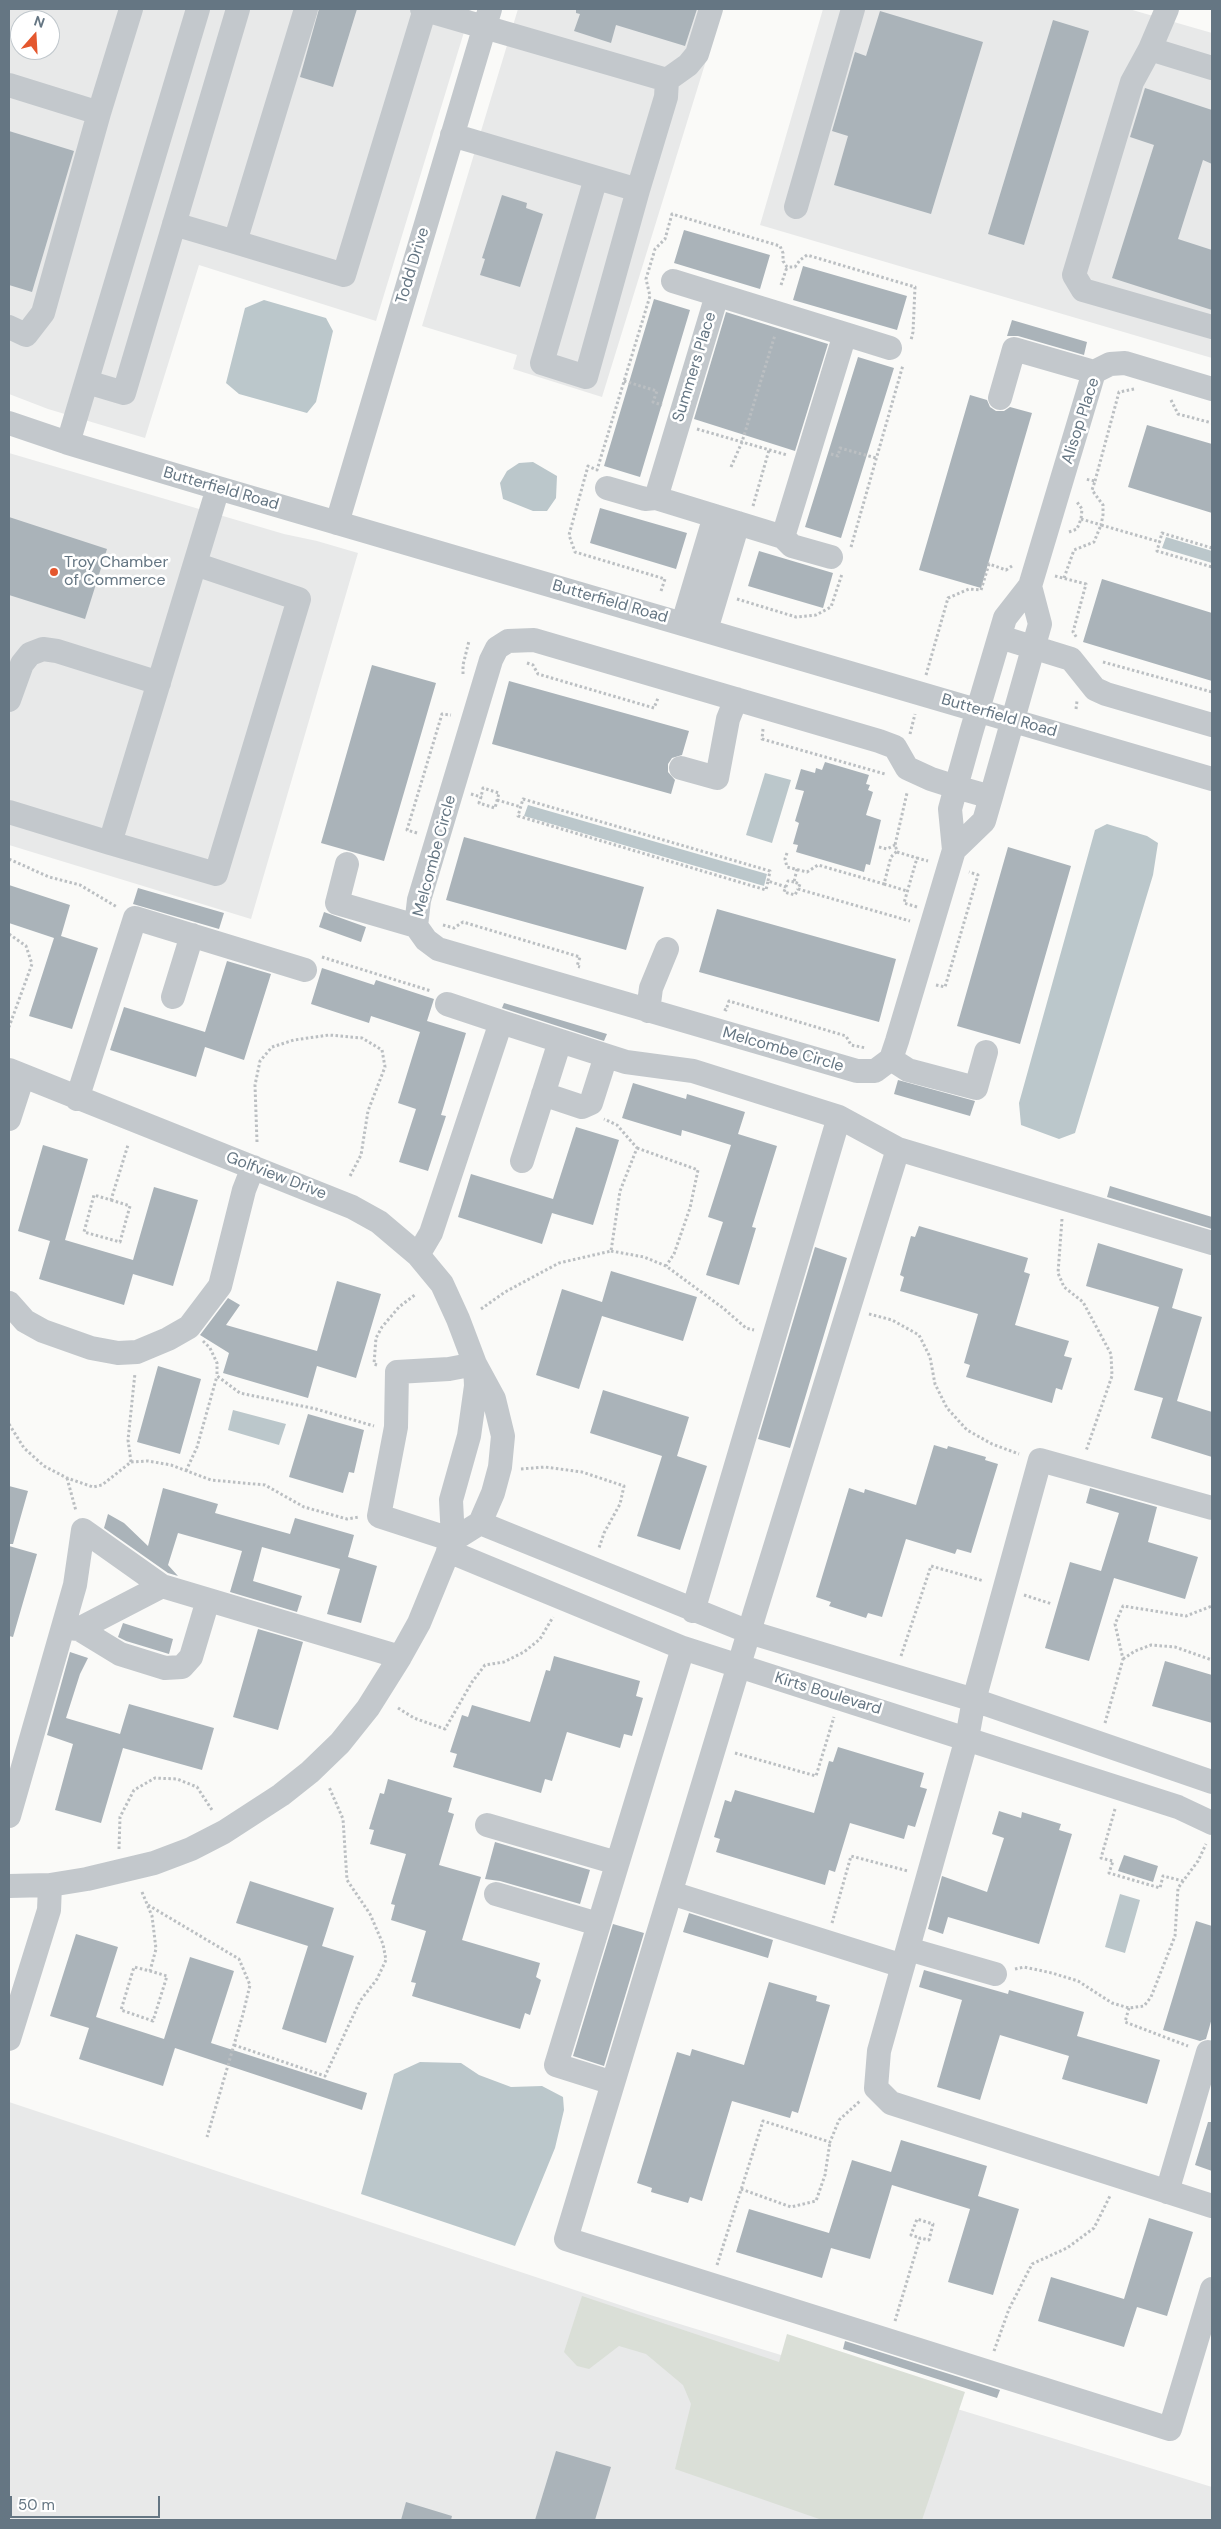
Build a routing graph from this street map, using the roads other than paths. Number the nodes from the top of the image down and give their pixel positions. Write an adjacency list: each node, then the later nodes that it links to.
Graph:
1 (131, 9): 14 (street)
2 (198, 9): 22 (street)
3 (238, 9): 19 (street)
4 (306, 9): 20 (street)
5 (424, 9): 9 (street); 20 (street)
6 (711, 9): 12 (street)
7 (853, 9): 18 (street)
8 (1167, 9): 10 (street)
9 (487, 18): 12 (street); 15 (street, Todd Drive)
10 (1150, 49): 11 (street); 26 (street)
11 (1212, 68)
12 (666, 80): 17 (street)
13 (9, 85): 14 (street)
14 (99, 113): 25 (street)
15 (452, 135): 16 (street); 40 (street, Todd Drive)
16 (596, 178): 17 (street); 17 (street)
17 (638, 190)
18 (796, 207)
19 (174, 224): 20 (street); 24 (street)
20 (234, 242)
21 (672, 281): 23 (street)
22 (115, 286): 24 (street); 30 (street)
23 (716, 295): 27 (street, Summers Place); 37 (street, Summers Place)
24 (153, 297): 30 (street)
25 (9, 327)
26 (1212, 328)
27 (845, 334): 28 (street, Summers Place); 41 (street)
28 (902, 349)
29 (1094, 372): 31 (street, Alisop Place); 32 (street); 44 (street, Alisop Place)
30 (87, 382): 34 (street)
31 (1212, 389)
32 (1000, 398)
33 (9, 423): 34 (street, Butterfield Road)
34 (68, 443): 35 (street, Butterfield Road)
35 (218, 488): 40 (street, Butterfield Road); 43 (street)
36 (608, 488): 37 (street)
37 (656, 498): 38 (street)
38 (715, 516): 39 (street); 45 (street)
39 (744, 518): 41 (street); 46 (street)
40 (337, 523): 45 (street, Butterfield Road)
41 (782, 537): 42 (street)
42 (841, 561)
43 (195, 564): 49 (street); 60 (street)
44 (1040, 580): 47 (street, Alisop Place); 48 (street)
45 (683, 623): 46 (street, Butterfield Road)
46 (706, 630): 52 (street, Butterfield Road)
47 (1000, 637): 48 (street); 52 (street, Alisop Place)
48 (1034, 647): 53 (street); 54 (street)
49 (159, 683): 51 (street); 60 (street)
50 (736, 699): 55 (street); 57 (street, Melcombe Circle); 63 (street, Melcombe Circle)
51 (9, 700)
52 (978, 710): 53 (street, Butterfield Road); 57 (street)
53 (1013, 720): 56 (street, Butterfield Road); 58 (street)
54 (1212, 725)
55 (681, 768)
56 (1212, 778)
57 (956, 787): 58 (street, Melcombe Circle); 61 (street)
58 (991, 797): 61 (street)
59 (9, 812): 60 (street)
60 (110, 843)
61 (954, 850): 74 (street)
62 (348, 864): 63 (street)
63 (427, 925): 69 (street, Melcombe Circle)
64 (192, 935): 66 (street); 67 (street); 77 (street)
65 (667, 949): 69 (street)
66 (305, 970)
67 (173, 997)
68 (447, 1004): 70 (street)
69 (648, 1011): 74 (street, Melcombe Circle)
70 (500, 1022): 71 (street); 84 (street)
71 (560, 1041): 73 (street); 76 (street)
72 (986, 1052): 74 (street)
73 (606, 1056): 76 (street); 78 (street)
74 (891, 1059)
75 (16, 1073): 77 (street, Golfview Drive); 79 (street)
76 (543, 1094): 81 (street)
77 (76, 1099): 82 (street, Golfview Drive)
78 (839, 1117): 80 (street); 92 (street)
79 (9, 1119)
80 (898, 1149): 83 (street); 94 (street)
81 (522, 1161)
82 (253, 1166): 84 (street, Golfview Drive); 85 (street)
83 (1212, 1243)
84 (418, 1255): 86 (street, Golfview Drive)
85 (9, 1303)
86 (475, 1364): 88 (street, Golfview Drive); 89 (street, Golfview Drive); 89 (street, Kirts Boulevard)
87 (1212, 1508): 98 (street)
88 (480, 1524): 89 (street); 92 (street)
89 (450, 1546): 95 (street, Kirts Boulevard); 96 (street)
90 (162, 1586): 91 (street); 93 (street); 93 (street)
91 (208, 1600): 93 (street); 96 (street)
92 (693, 1611): 94 (street)
93 (71, 1629): 101 (street)
94 (749, 1632): 97 (street); 98 (street)
95 (683, 1648): 97 (street, Kirts Boulevard); 104 (street)
96 (400, 1657): 105 (street)
97 (739, 1666): 99 (street, Kirts Boulevard); 107 (street)
98 (974, 1700): 99 (street); 100 (street)
99 (967, 1738): 103 (street, Kirts Boulevard); 110 (street)
100 (1212, 1782)
101 (9, 1816)
102 (487, 1825): 104 (street)
103 (1210, 1830)
104 (617, 1862): 109 (street)
105 (50, 1885): 106 (street); 112 (street)
106 (9, 1886)
107 (671, 1893): 110 (street); 114 (street)
108 (496, 1894): 109 (street)
109 (598, 1924): 114 (street)
110 (905, 1957): 111 (street); 115 (street)
111 (995, 1974)
112 (9, 2039)
113 (1208, 2052): 115 (street)
114 (613, 2082): 118 (street)
115 (1167, 2192): 116 (street)
116 (1212, 2206)
117 (1212, 2289): 118 (street)
118 (1209, 2313)

